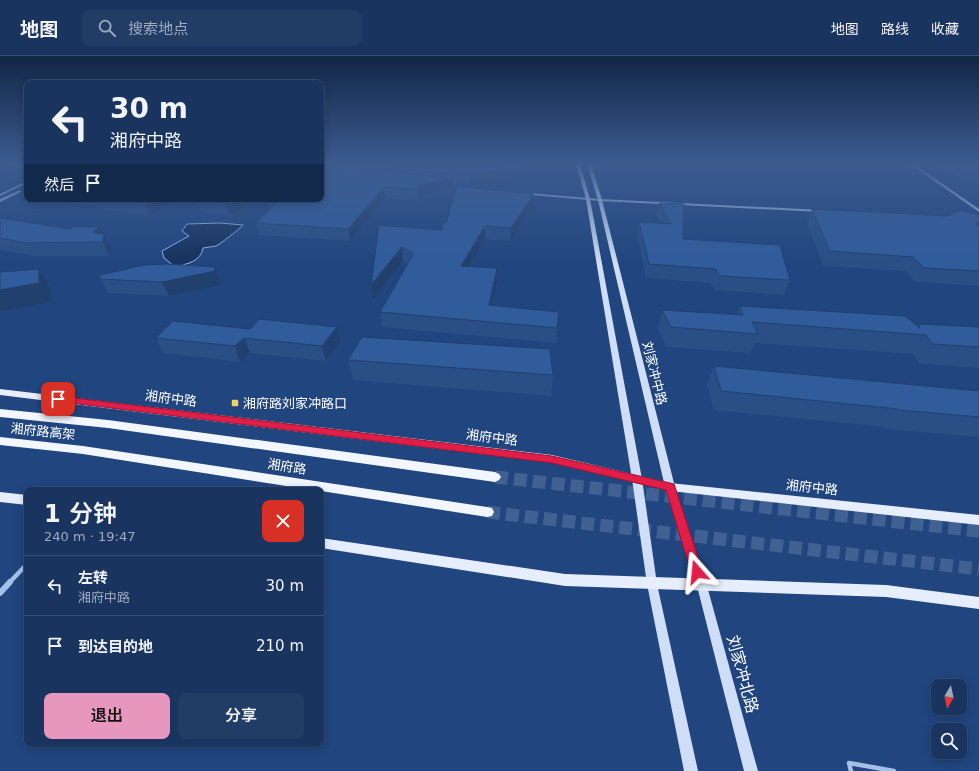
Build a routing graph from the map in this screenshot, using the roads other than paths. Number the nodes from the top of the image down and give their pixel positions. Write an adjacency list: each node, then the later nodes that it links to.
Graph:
1 (570, 197): 3 (street)
2 (960, 197): 6 (street)
3 (588, 199): 4 (street); 13 (main road)
4 (600, 200): 5 (street); 14 (main road, 刘家冲中路)
5 (829, 211)
6 (979, 211)
7 (0, 392): 13 (main road, 湘府中路)
8 (0, 413): 9 (highway, 湘府路高架)
9 (108, 424): 12 (highway, 湘府路)
10 (0, 441): 11 (highway, 湘府路高架)
11 (83, 450): 17 (highway, 湘府路)
12 (495, 477)
13 (637, 479): 14 (main road, 湘府中路); 21 (main road)
14 (670, 487): 18 (main road, 湘府中路); 22 (main road, 刘家冲中路)
15 (0, 497): 16 (main road)
16 (24, 500)
17 (487, 512)
18 (979, 520)
19 (324, 543): 21 (main road)
20 (24, 567): 23 (street)
21 (652, 584): 22 (main road); 25 (main road)
22 (702, 586): 24 (main road); 26 (main road, 刘家冲北路)
23 (0, 593)
24 (979, 604)
25 (692, 771)
26 (751, 771)
27 (851, 771): 28 (lane)
28 (894, 771)

